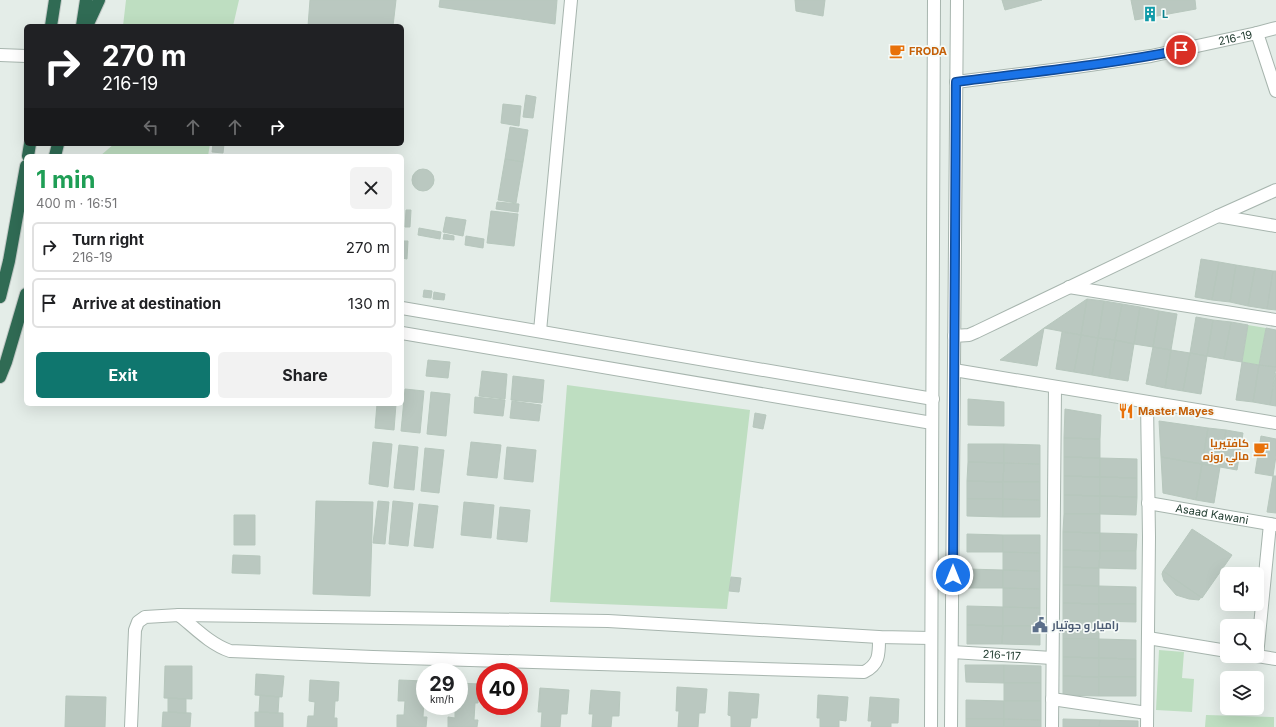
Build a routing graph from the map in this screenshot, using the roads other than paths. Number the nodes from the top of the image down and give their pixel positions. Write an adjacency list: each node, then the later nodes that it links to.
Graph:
1 (55, 0): 7 (highway)
2 (86, 0): 8 (highway)
3 (99, 0): 9 (highway)
4 (572, 0): 26 (street)
5 (934, 0): 32 (street)
6 (957, 0): 14 (street)
7 (51, 24)
8 (82, 24)
9 (88, 24)
10 (1276, 28): 11 (street, 216-19)
11 (1257, 34): 14 (street, 216-19); 15 (street)
12 (0, 55): 13 (street)
13 (24, 56)
14 (956, 82): 28 (street)
15 (1276, 91)
16 (24, 177): 20 (highway)
17 (1276, 190): 18 (street)
18 (1218, 216): 19 (street); 21 (street)
19 (1276, 226)
20 (2, 284): 22 (highway)
21 (1070, 287): 25 (street); 28 (street)
22 (0, 297)
23 (24, 301): 30 (highway)
24 (404, 308): 26 (street)
25 (1276, 320)
26 (540, 332): 32 (street)
27 (404, 333): 34 (street)
28 (954, 336): 29 (street)
29 (954, 370): 31 (street); 39 (street)
30 (0, 377)
31 (1055, 387): 33 (street); 48 (street)
32 (932, 399): 34 (street)
33 (1147, 402): 35 (street); 36 (street)
34 (932, 423): 38 (street)
35 (1276, 423)
36 (1148, 503): 37 (street, Asaad Kawani); 44 (street)
37 (1273, 524): 41 (street)
38 (932, 541): 39 (street); 43 (street)
39 (953, 543): 46 (street)
40 (179, 615): 42 (street); 42 (street); 52 (street)
41 (1261, 619)
42 (879, 637): 43 (street)
43 (931, 638): 53 (street)
44 (1148, 638): 45 (street); 51 (street)
45 (1220, 650)
46 (952, 652): 48 (street, 216-117); 54 (street)
47 (1264, 657): 49 (street)
48 (1052, 658): 50 (street)
49 (1276, 659)
50 (1052, 699): 51 (street); 55 (street)
51 (1147, 713): 56 (street)
52 (131, 727)
53 (931, 727)
54 (952, 727)
55 (1052, 727)
56 (1147, 727)

